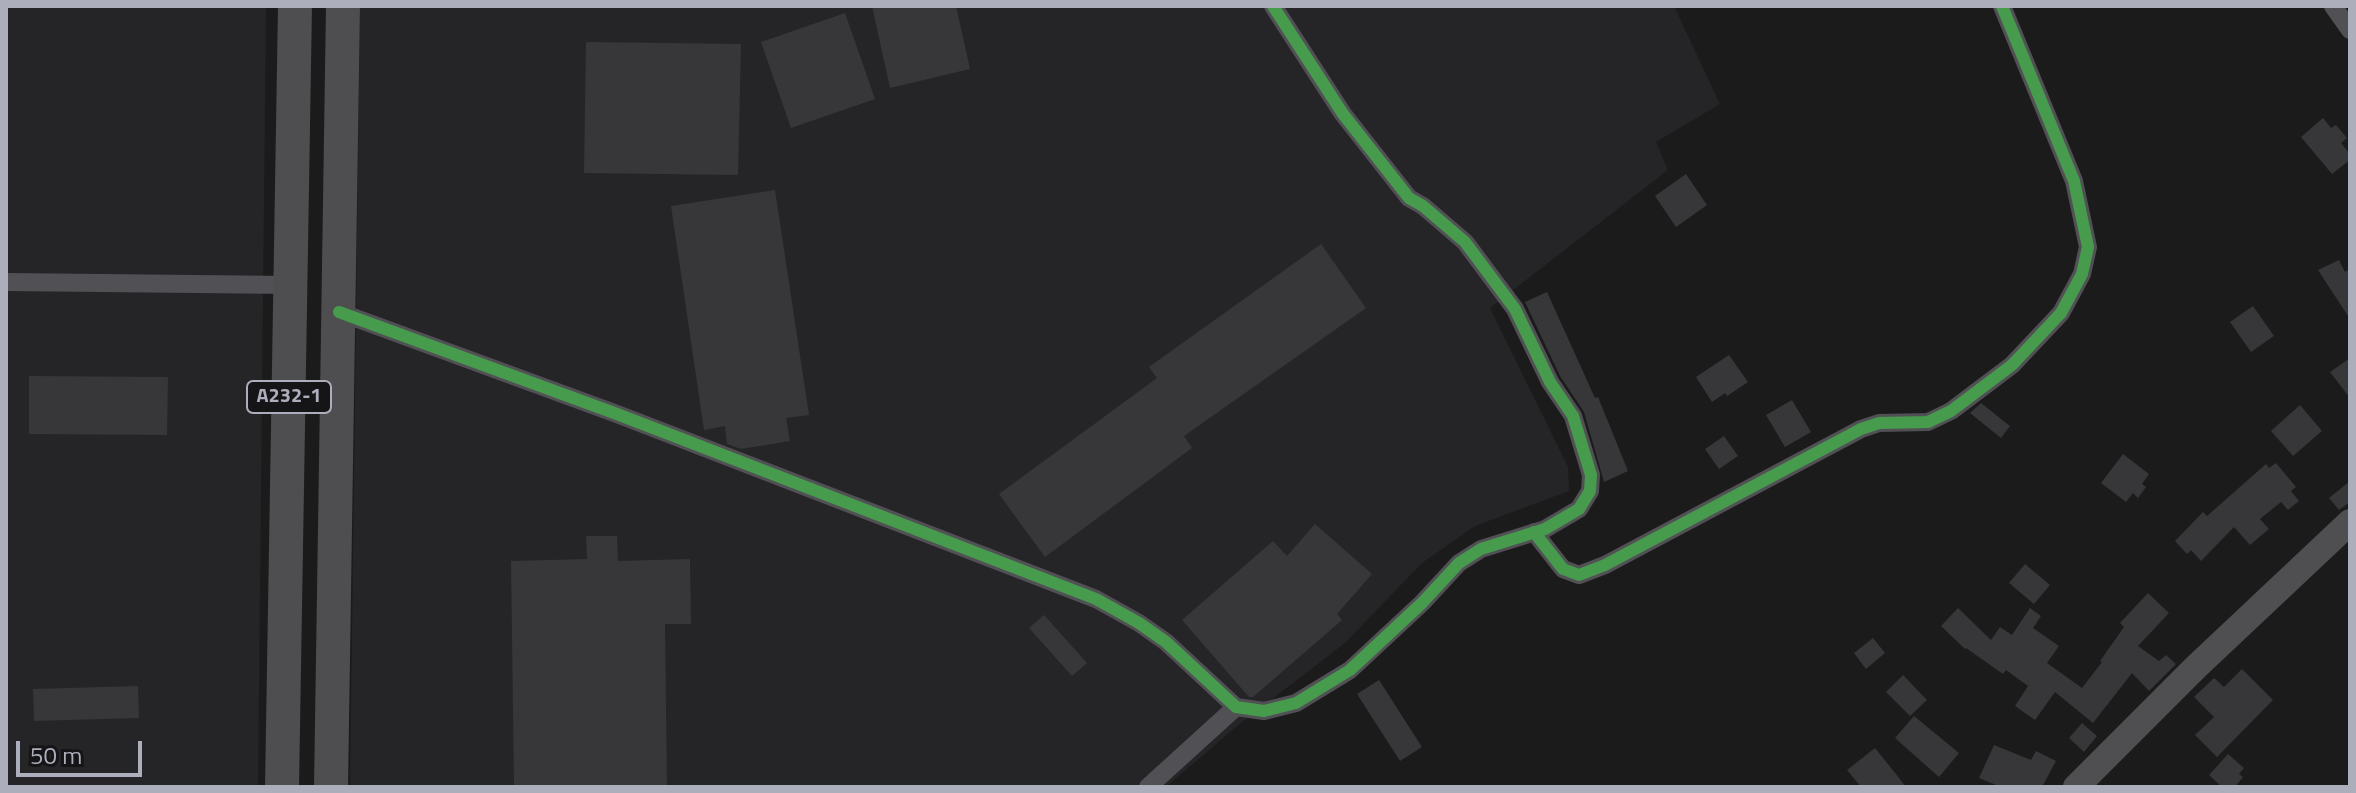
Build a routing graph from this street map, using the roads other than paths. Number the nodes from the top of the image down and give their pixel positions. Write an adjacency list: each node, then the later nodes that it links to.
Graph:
1 (295, 6): 8 (highway, A232-1)
2 (343, 6): 9 (highway, A232-1)
3 (1273, 6): 11 (street)
4 (2002, 6): 11 (street)
5 (2333, 6): 6 (street)
6 (2350, 30)
7 (6, 282): 8 (street)
8 (291, 285): 13 (highway, A232-1)
9 (339, 312): 12 (street); 14 (highway, A232-1)
10 (2350, 522): 16 (street)
11 (1534, 532): 12 (street)
12 (1236, 707): 15 (street)
13 (282, 787)
14 (331, 787)
15 (1148, 787)
16 (2076, 787)

